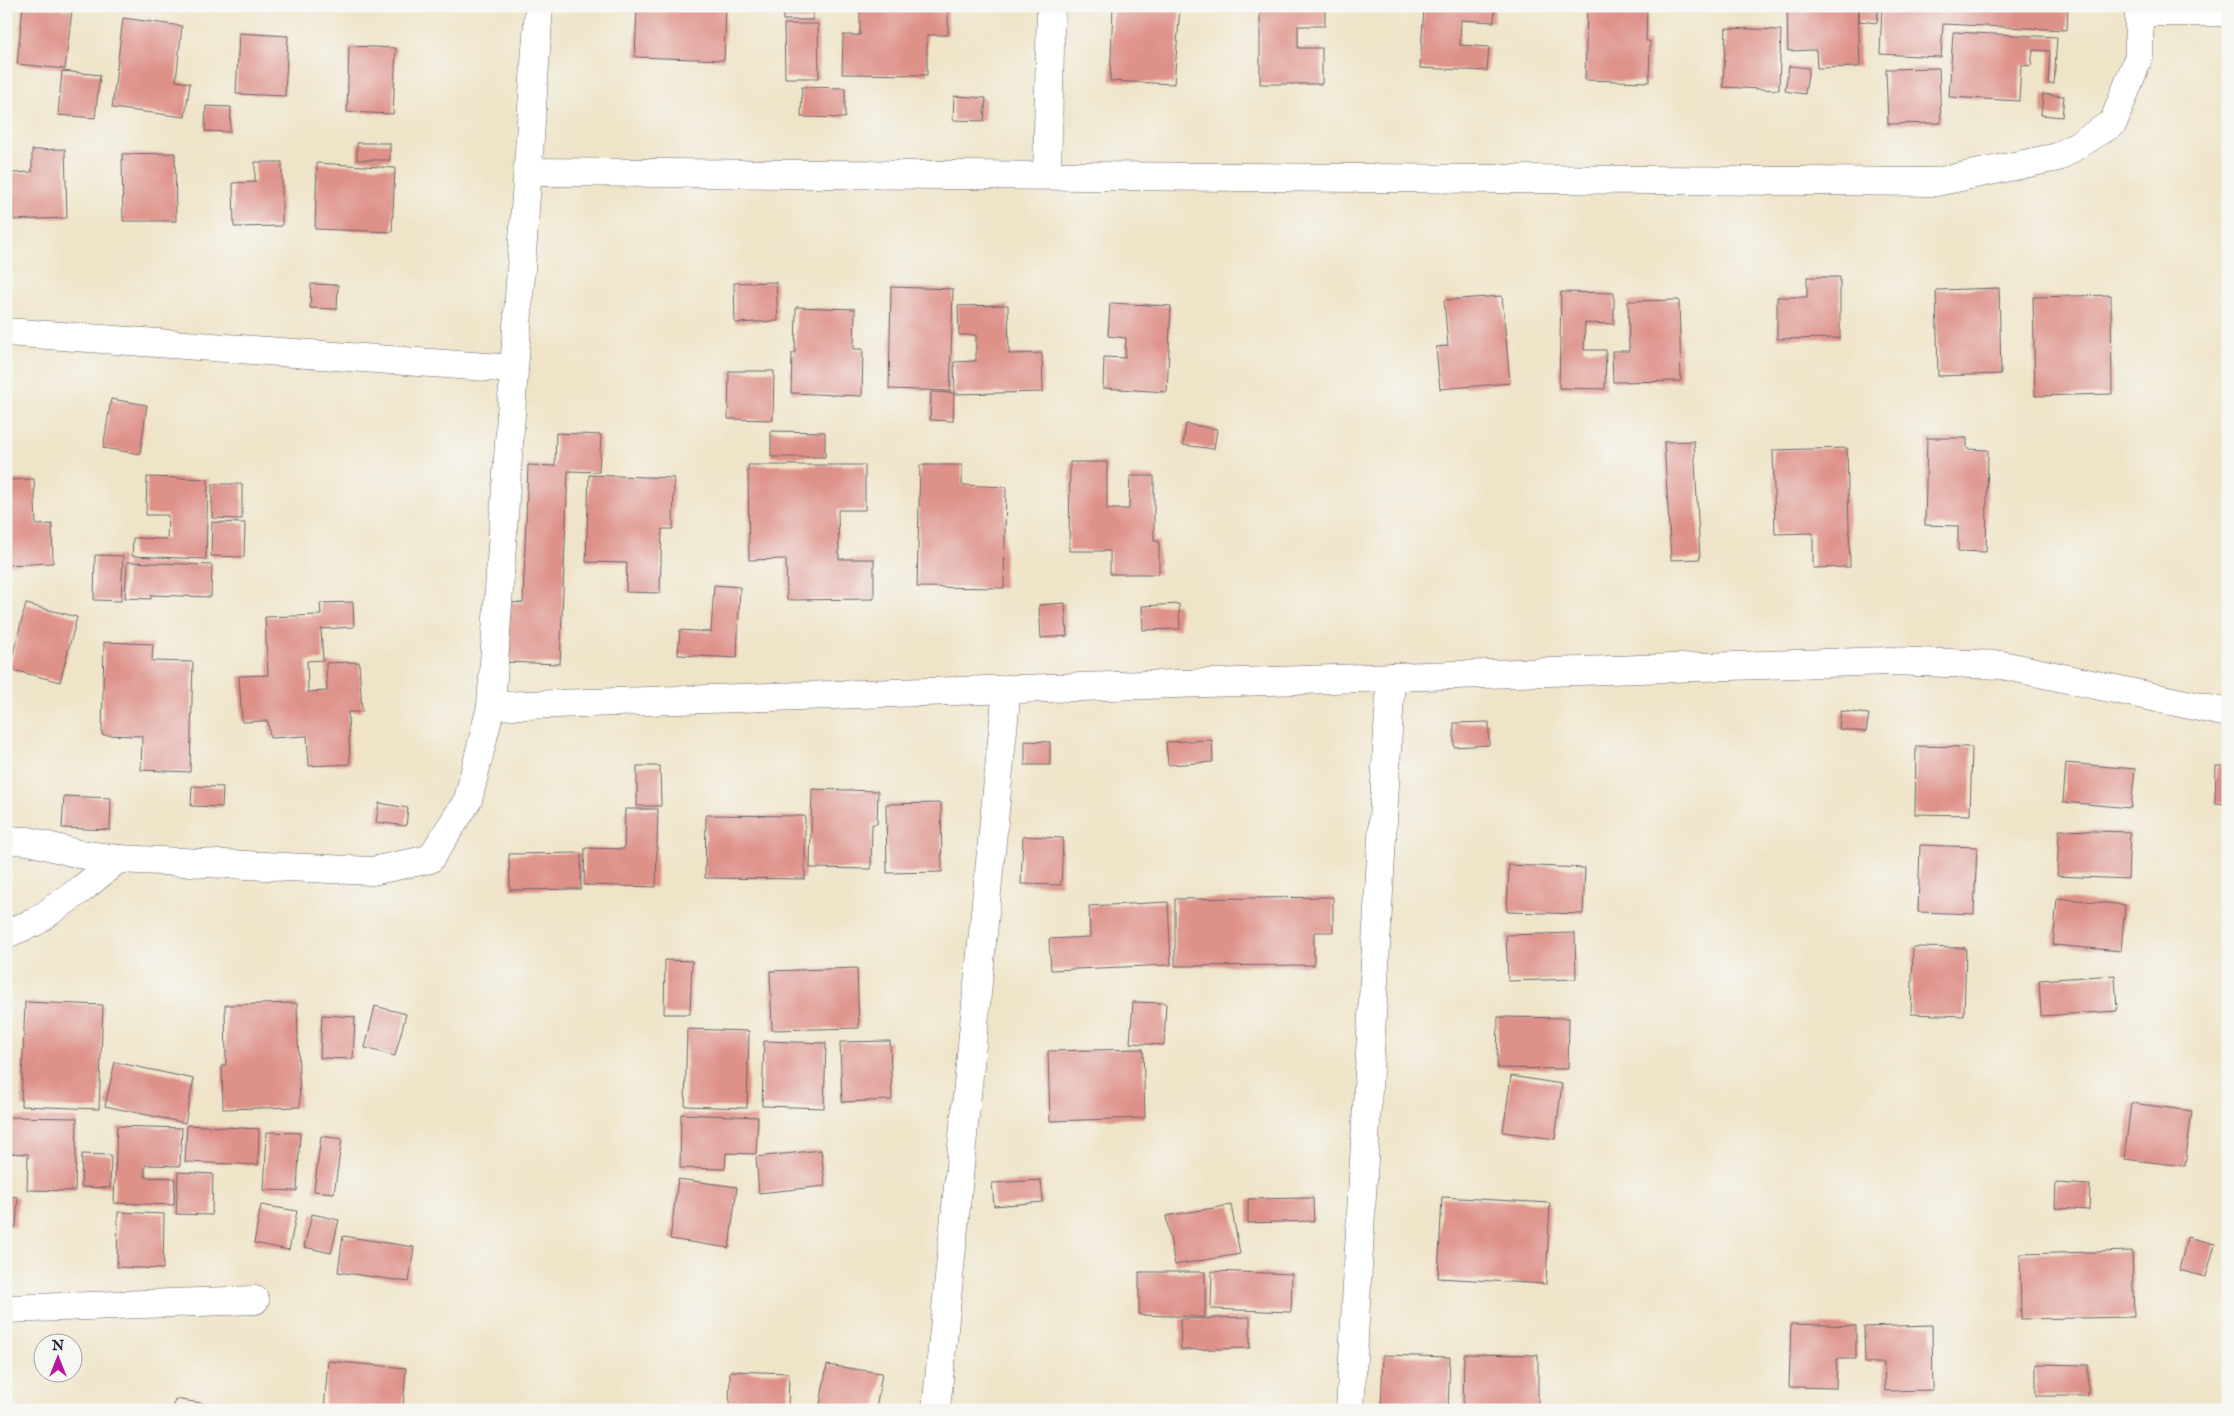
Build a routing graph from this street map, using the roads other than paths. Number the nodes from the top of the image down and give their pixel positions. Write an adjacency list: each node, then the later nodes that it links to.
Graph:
1 (539, 6): 5 (street)
2 (1051, 6): 6 (street)
3 (2139, 9): 4 (street); 6 (street)
4 (2228, 12)
5 (527, 172): 6 (street); 8 (street)
6 (1047, 174)
7 (6, 332): 8 (street)
8 (514, 369): 11 (street)
9 (1391, 677): 10 (street); 12 (street); 19 (street)
10 (1006, 689): 11 (street); 18 (street)
11 (491, 706): 14 (street)
12 (2228, 714)
13 (6, 840): 14 (street)
14 (118, 858): 15 (street)
15 (6, 934)
16 (255, 1300): 17 (street)
17 (6, 1309)
18 (936, 1410)
19 (1350, 1410)

